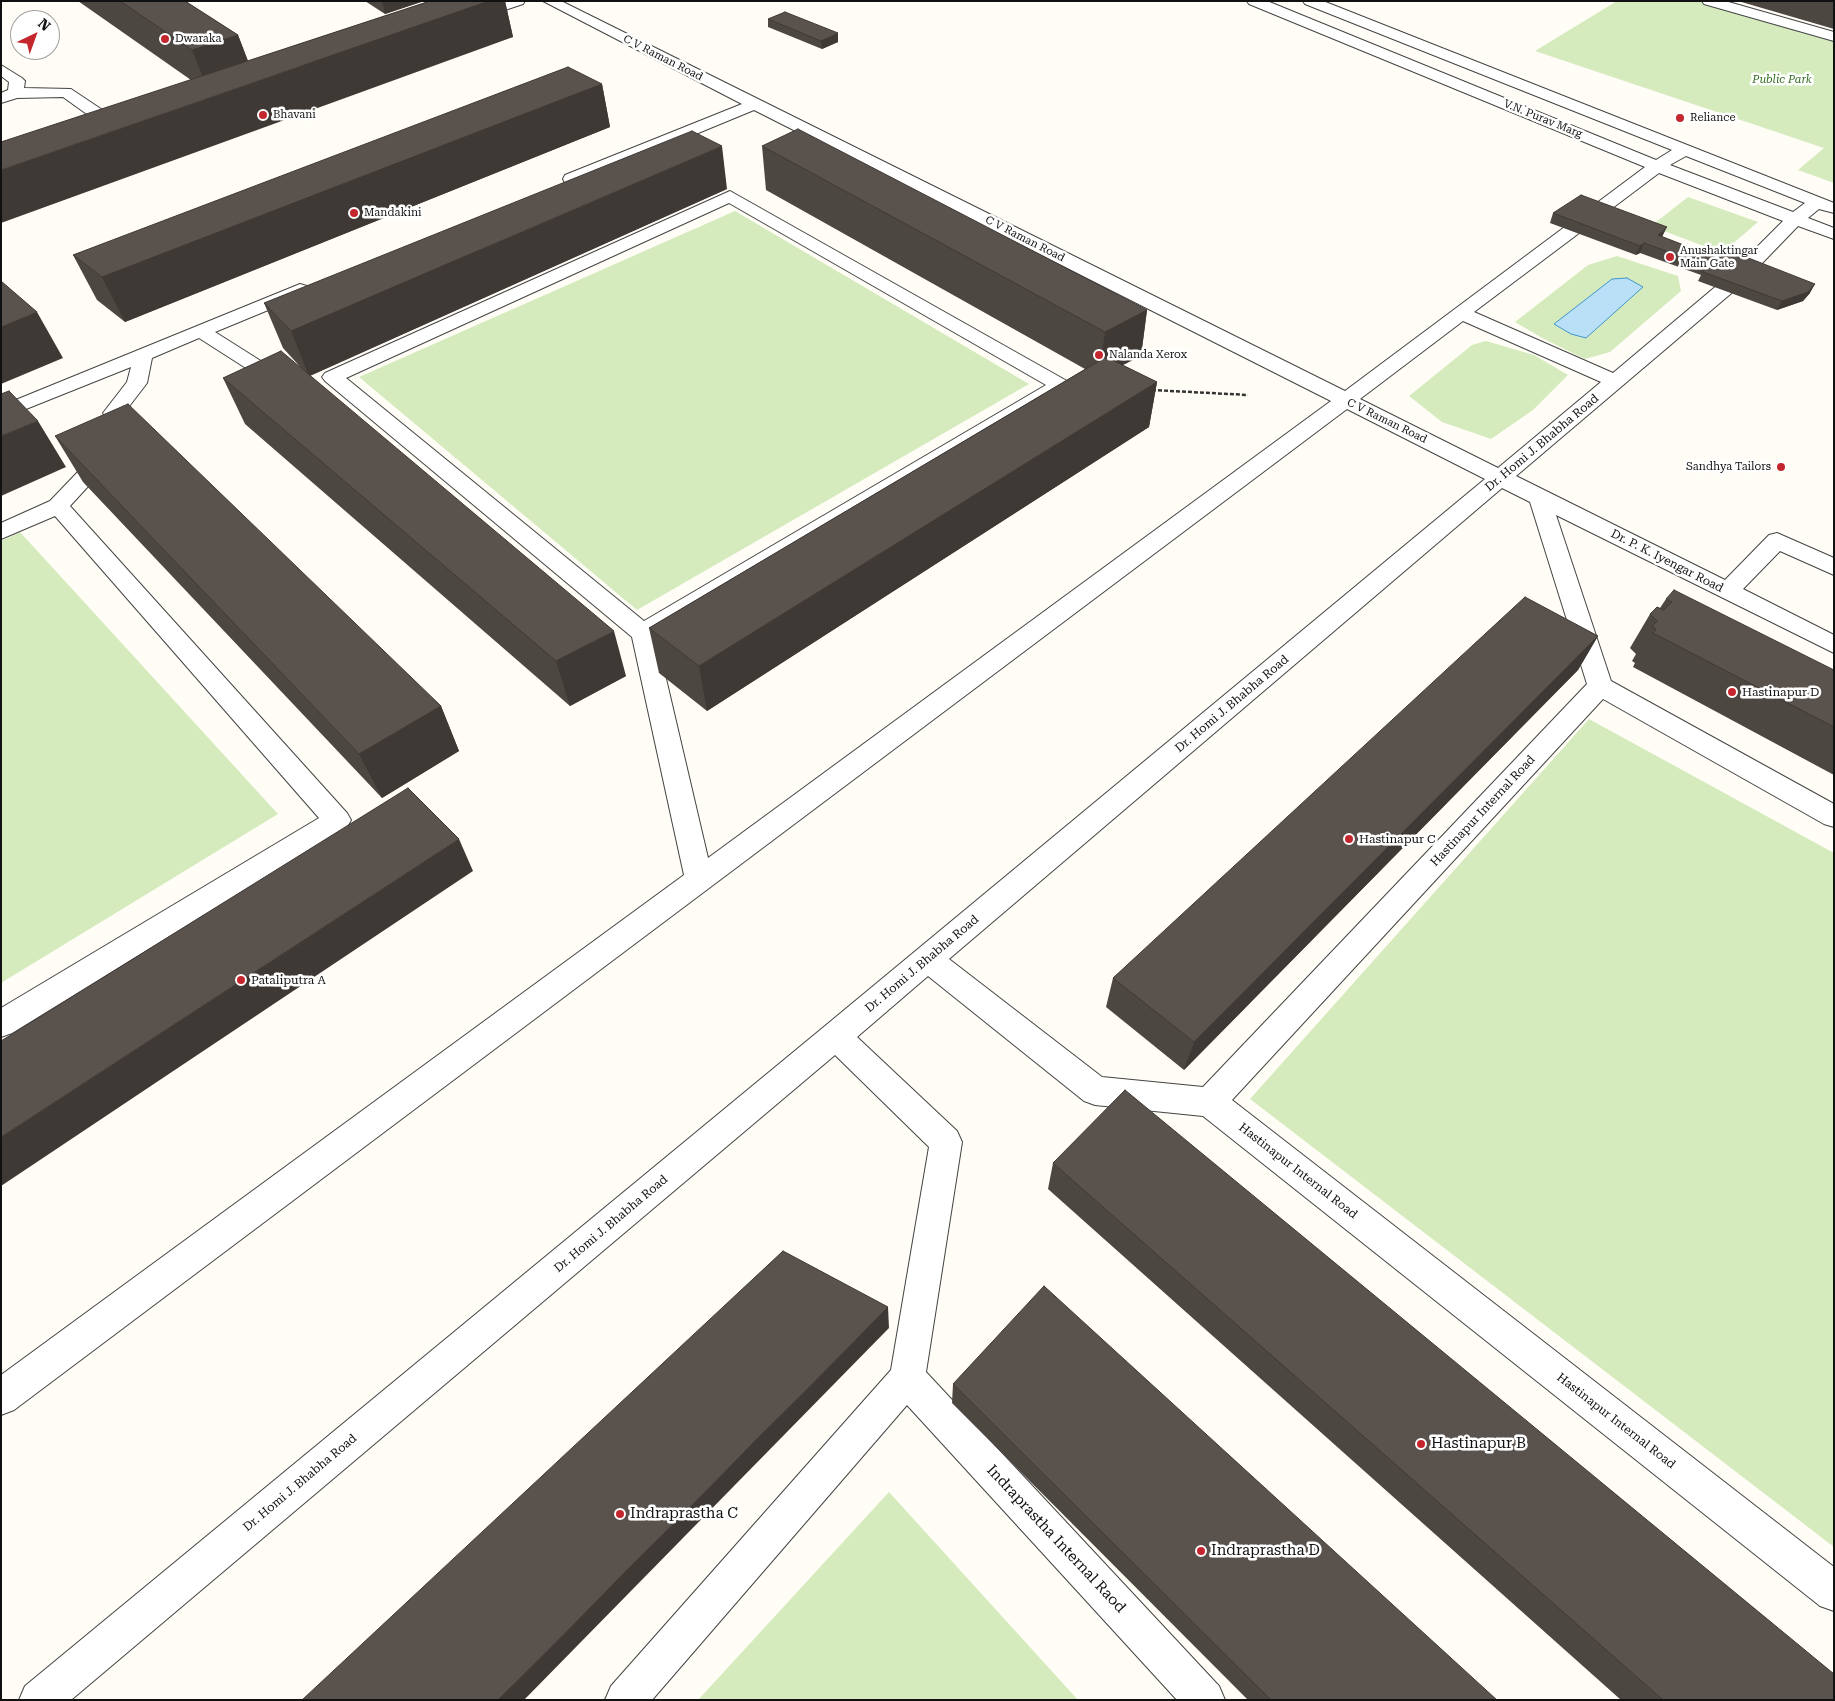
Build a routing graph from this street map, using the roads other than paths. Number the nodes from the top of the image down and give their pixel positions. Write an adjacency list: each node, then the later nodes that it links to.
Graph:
1 (518, 1): 6 (street)
2 (550, 1): 10 (street, C V Raman Road)
3 (1254, 1): 15 (street, V.N. Purav Marg)
4 (1310, 1): 14 (street, V.N. Purav Marg)
5 (1709, 1): 7 (street)
6 (452, 23)
7 (1834, 36)
8 (1, 69): 9 (street)
9 (8, 96): 12 (street)
10 (755, 104): 16 (street); 26 (street, C V Raman Road)
11 (141, 126): 12 (street)
12 (122, 132): 13 (street)
13 (103, 139)
14 (1685, 149): 15 (street); 18 (street, V.N. Purav Marg)
15 (1657, 166): 18 (street, V.N. Purav Marg); 21 (street)
16 (559, 184)
17 (1834, 209): 18 (street, V.N. Purav Marg)
18 (1806, 211): 19 (street, V.N. Purav Marg); 25 (street, Dr. Homi J. Bhabha Road)
19 (1834, 234)
20 (320, 282): 22 (street)
21 (1462, 314): 25 (street); 26 (street)
22 (201, 331): 23 (street); 24 (street)
23 (143, 355): 27 (street); 30 (street)
24 (317, 380): 34 (street); 34 (street)
25 (1615, 381): 28 (street, Dr. Homi J. Bhabha Road)
26 (1346, 400): 28 (street, C V Raman Road); 38 (street)
27 (1, 413)
28 (1501, 477): 29 (street, Dr. P. K. Iyengar Road); 39 (street, Dr. Homi J. Bhabha Road)
29 (1539, 496): 33 (street, Dr. P. K. Iyengar Road); 36 (street)
30 (58, 506): 31 (street); 40 (street)
31 (1, 532)
32 (1834, 567): 33 (street)
33 (1727, 592): 35 (street, Dr. P. K. Iyengar Road)
34 (642, 633): 38 (street)
35 (1834, 645)
36 (1600, 686): 37 (street); 42 (street, Hastinapur Internal Road)
37 (1834, 817)
38 (699, 880): 44 (street)
39 (928, 959): 41 (street, Dr. Homi J. Bhabha Road); 42 (street)
40 (1, 1024)
41 (836, 1036): 43 (street); 46 (street, Dr. Homi J. Bhabha Road)
42 (1210, 1102): 45 (street, Hastinapur Internal Road)
43 (907, 1378): 47 (street); 48 (street, Indraprastha Internal Raod)
44 (1, 1397)
45 (1834, 1592)
46 (40, 1700)
47 (626, 1700)
48 (1206, 1700)

